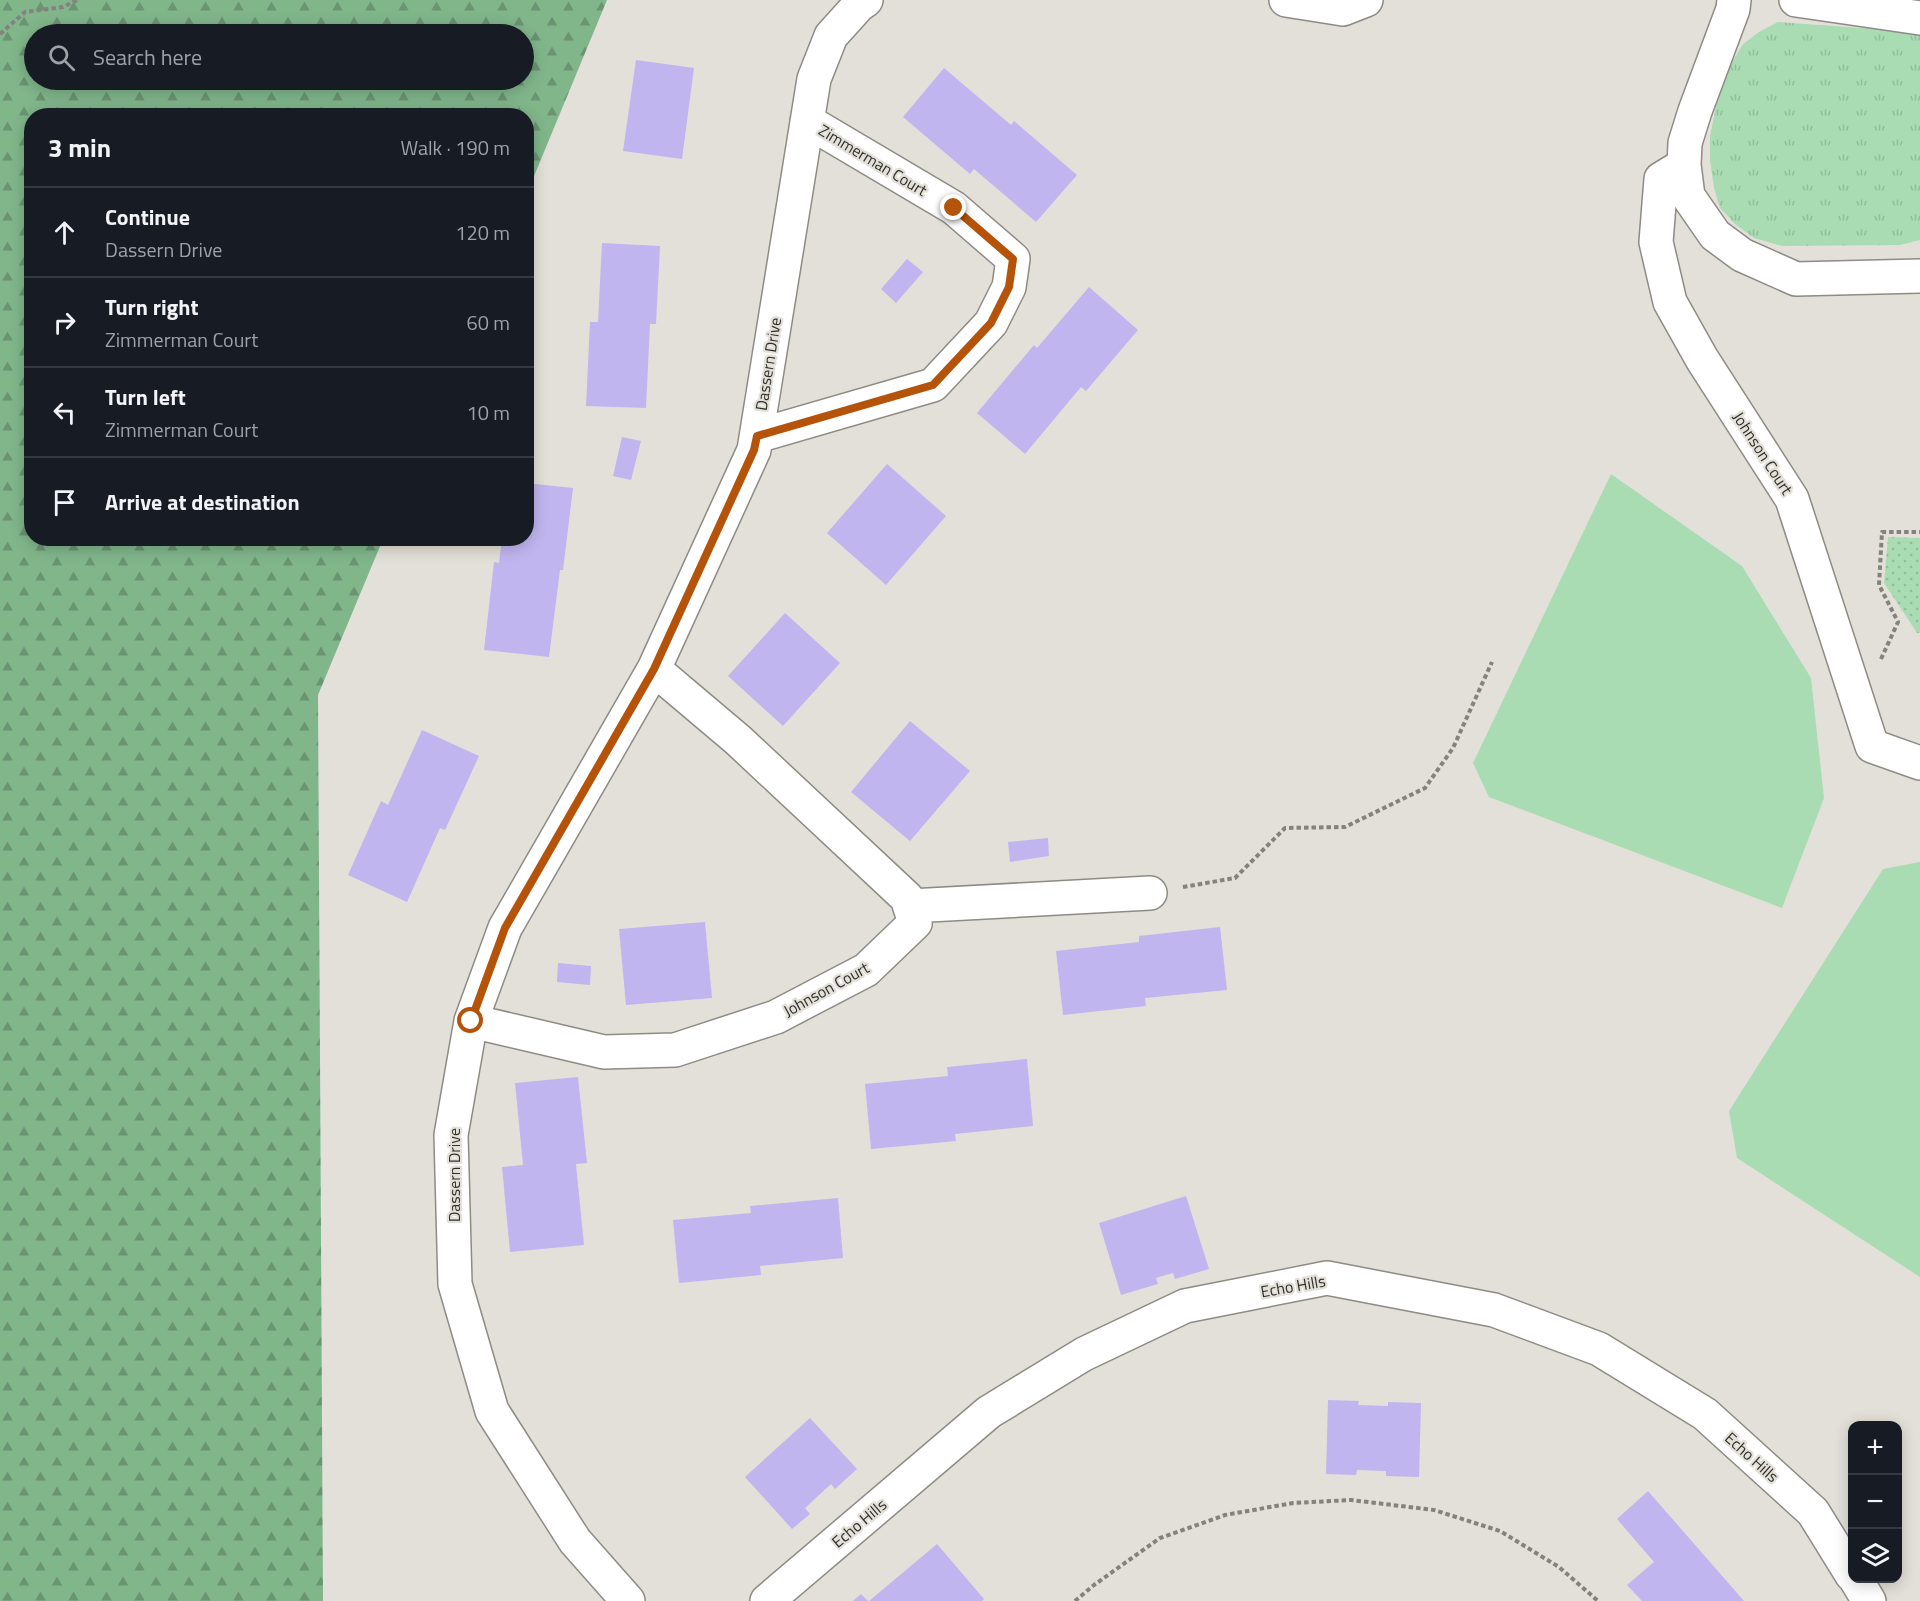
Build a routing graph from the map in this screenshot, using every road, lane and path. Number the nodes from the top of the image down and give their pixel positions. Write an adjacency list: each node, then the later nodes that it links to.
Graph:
1 (77, 0): 8 (path)
2 (866, 0): 9 (street, Dassern Drive)
3 (1286, 0): 4 (street)
4 (1366, 0)
5 (1734, 0): 10 (street)
6 (1796, 0): 7 (street)
7 (1920, 18)
8 (0, 34)
9 (807, 121): 12 (street, Dassern Drive); 12 (street, Zimmerman Court)
10 (1684, 165): 11 (street); 16 (street, Johnson Court)
11 (1920, 276)
12 (757, 436): 15 (street, Dassern Drive)
13 (1920, 532): 16 (path)
14 (1492, 662): 18 (path)
15 (654, 669): 19 (street); 20 (street, Dassern Drive)
16 (1860, 708): 17 (street, Johnson Court)
17 (1920, 762)
18 (1150, 893): 19 (street)
19 (910, 906): 20 (street, Johnson Court)
20 (471, 1021): 23 (street, Dassern Drive)
21 (1848, 1567): 24 (street, Echo Hills)
22 (1858, 1583): 27 (street, Echo Hills)
23 (627, 1601)
24 (767, 1601)
25 (1076, 1601): 26 (path)
26 (1598, 1601)
27 (1869, 1601)

